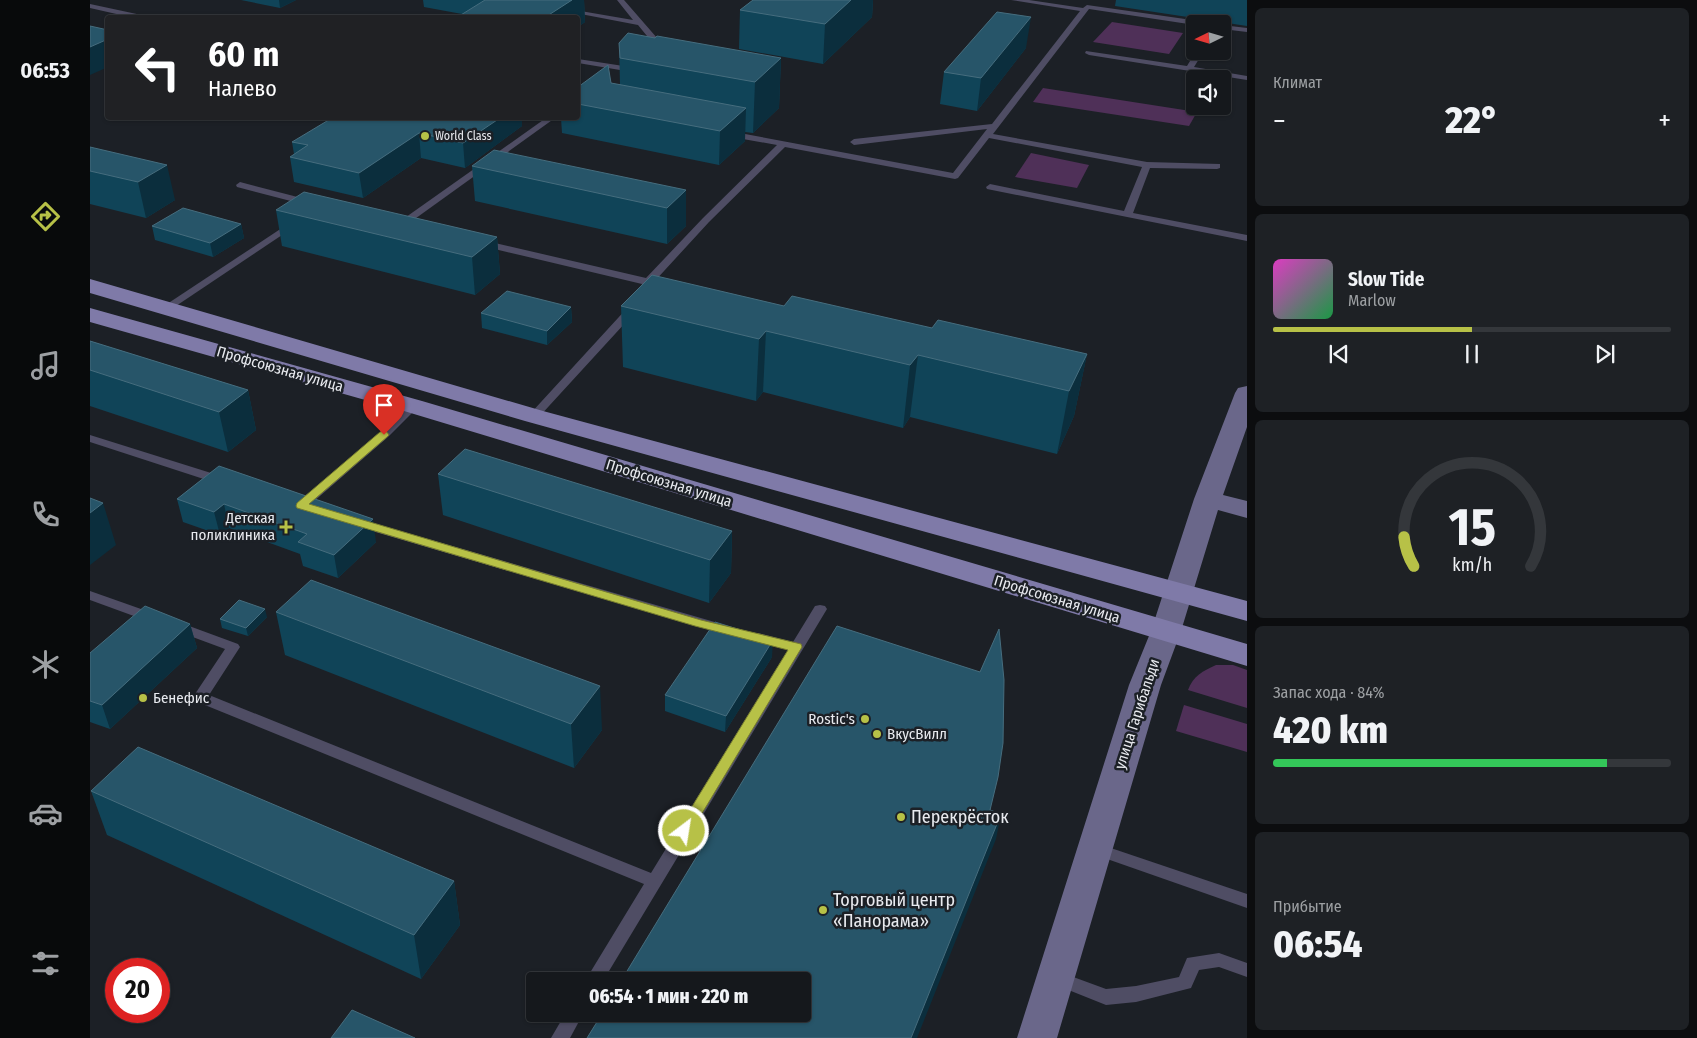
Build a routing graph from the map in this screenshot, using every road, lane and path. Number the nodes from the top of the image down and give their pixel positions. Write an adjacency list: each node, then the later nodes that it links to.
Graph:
1 (620, 0): 8 (lane)
2 (1014, 0): 4 (lane)
3 (90, 6): 6 (lane)
4 (1088, 6): 7 (lane); 21 (lane)
5 (563, 10): 8 (lane)
6 (132, 15)
7 (1186, 21)
8 (638, 23): 11 (lane)
9 (1231, 27): 10 (lane)
10 (1247, 30)
11 (653, 53)
12 (1089, 53): 16 (lane)
13 (1194, 60): 16 (lane)
14 (580, 61): 17 (lane)
15 (639, 64): 17 (lane)
16 (1189, 69): 19 (lane)
17 (632, 70): 18 (lane)
18 (626, 78)
19 (1247, 78)
20 (548, 120): 31 (lane)
21 (993, 126): 23 (lane); 24 (lane)
22 (721, 132): 25 (lane)
23 (987, 134): 25 (lane); 26 (lane)
24 (854, 142)
25 (784, 144): 34 (lane)
26 (1147, 165): 27 (lane); 30 (lane)
27 (1217, 166)
28 (240, 185): 36 (lane)
29 (990, 187): 30 (lane)
30 (1127, 214): 32 (lane)
31 (402, 224)
32 (1247, 238)
33 (468, 240): 34 (lane)
34 (648, 282): 40 (lane)
35 (90, 286): 36 (main road, Профсоюзная улица)
36 (166, 308): 40 (main road, Профсоюзная улица)
37 (90, 315): 39 (main road, Профсоюзная улица)
38 (1247, 393): 43 (street, улица Гарибальди)
39 (413, 406): 45 (lane); 51 (main road, Профсоюзная улица)
40 (534, 416): 47 (main road, Профсоюзная улица)
41 (90, 438): 42 (lane)
42 (237, 485)
43 (1208, 499): 44 (street); 47 (street, улица Гарибальди)
44 (1247, 510)
45 (320, 511)
46 (348, 520): 52 (lane)
47 (1177, 593): 50 (main road, Профсоюзная улица); 51 (street, улица Гарибальди)
48 (90, 595): 55 (lane)
49 (820, 609): 52 (lane)
50 (1247, 611)
51 (1166, 631): 53 (main road, Профсоюзная улица); 54 (street, улица Гарибальди)
52 (796, 647): 55 (lane)
53 (1247, 655)
54 (1094, 848): 56 (lane); 59 (street, улица Гарибальди)
55 (654, 881): 58 (lane)
56 (1247, 901)
57 (1247, 970): 59 (lane)
58 (599, 972)
59 (1054, 977): 62 (street, улица Гарибальди)
60 (569, 1022): 61 (lane)
61 (560, 1038)
62 (1036, 1038)

